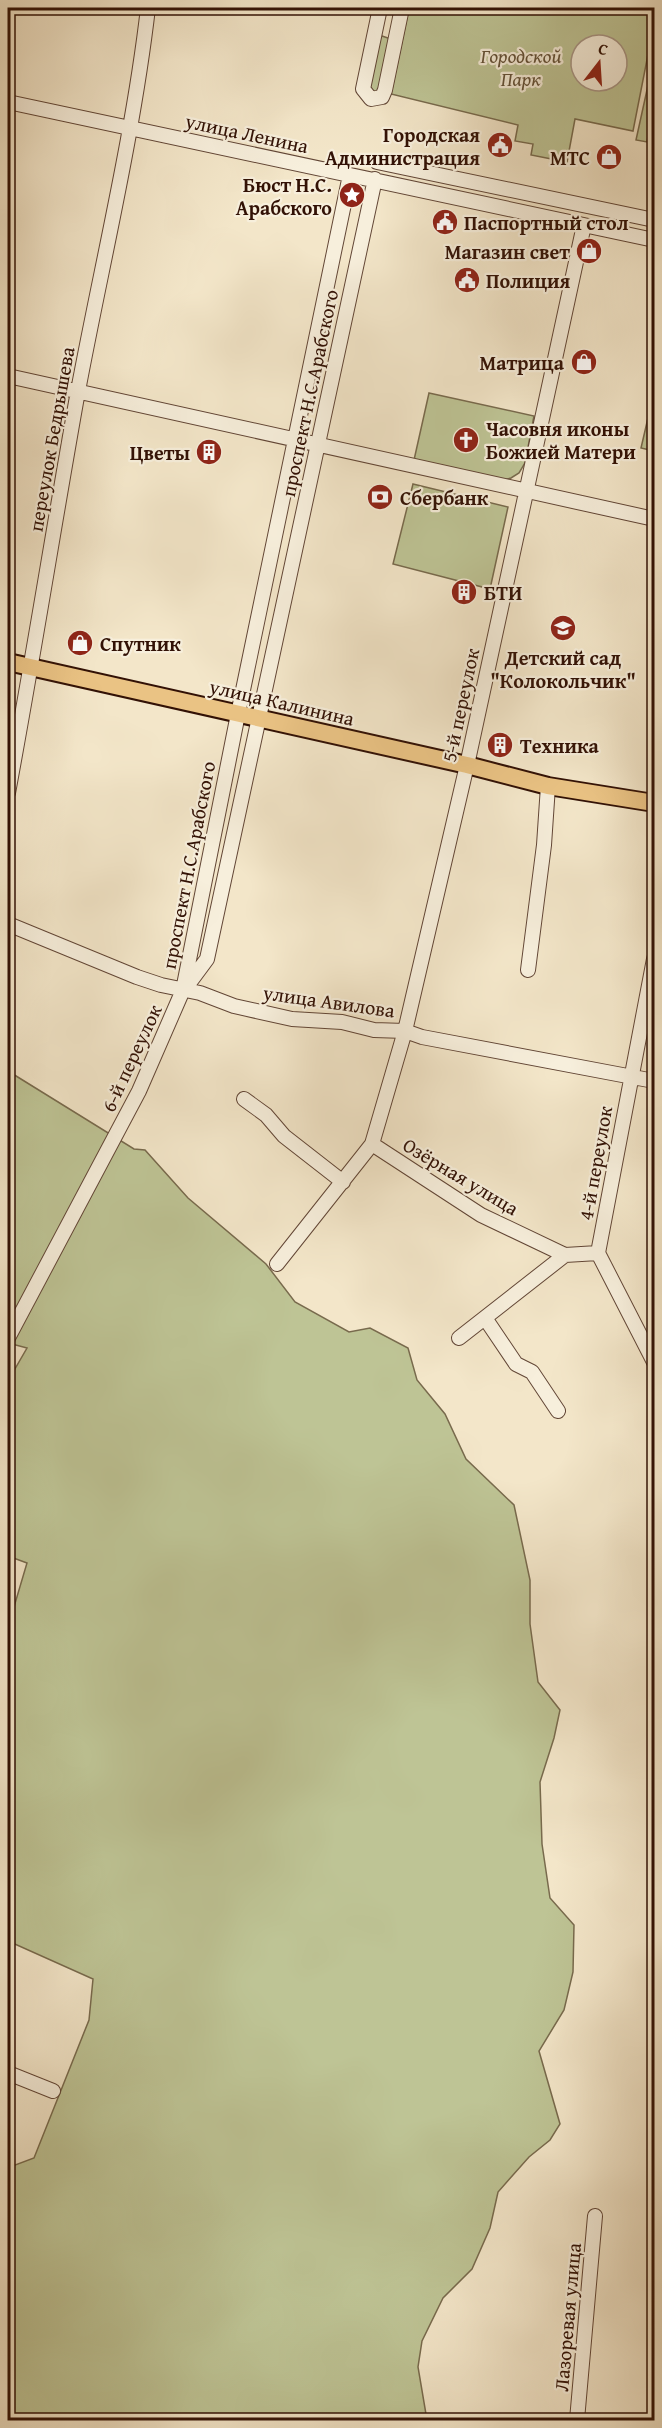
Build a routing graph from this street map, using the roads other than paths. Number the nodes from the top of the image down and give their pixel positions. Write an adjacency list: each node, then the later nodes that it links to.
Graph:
1 (148, 8): 7 (street, переулок Бедрышева)
2 (380, 8): 4 (street)
3 (402, 8): 5 (street)
4 (375, 27): 5 (street); 5 (street)
5 (397, 33)
6 (8, 102): 7 (street, улица Ленина)
7 (130, 128): 9 (street, улица Ленина); 15 (street, переулок Бедрышева)
8 (377, 162): 11 (street)
9 (351, 175): 10 (street, улица Ленина); 16 (street, проспект Н.С.Арабского)
10 (375, 179): 12 (street, улица Ленина); 17 (street, проспект Н.С.Арабского)
11 (654, 220)
12 (584, 225): 13 (street, улица Ленина); 18 (street, 5-й переулок)
13 (654, 240)
14 (8, 376): 15 (street)
15 (78, 391): 16 (street); 21 (street, переулок Бедрышева)
16 (296, 439): 17 (street); 22 (street, проспект Н.С.Арабского)
17 (319, 443): 18 (street); 23 (street, проспект Н.С.Арабского)
18 (527, 490): 19 (street); 24 (street, 5-й переулок)
19 (654, 519)
20 (8, 662): 21 (main road, улица Калинина)
21 (32, 667): 22 (main road, улица Калинина); 26 (street, переулок Бедрышева)
22 (238, 714): 23 (main road, улица Калинина); 31 (street, проспект Н.С.Арабского)
23 (259, 718): 24 (main road, улица Калинина); 31 (street, проспект Н.С.Арабского)
24 (467, 765): 25 (main road, улица Калинина); 32 (street, 5-й переулок)
25 (548, 786): 27 (main road, улица Калинина); 30 (street)
26 (8, 793)
27 (654, 802)
28 (8, 924): 31 (street, улица Авилова)
29 (654, 959): 33 (street, 4-й переулок)
30 (528, 970)
31 (183, 990): 32 (street, улица Авилова); 42 (street, 6-й переулок)
32 (405, 1031): 33 (street, улица Авилова); 36 (street, 5-й переулок)
33 (631, 1076): 34 (street, улица Авилова); 38 (street, 4-й переулок)
34 (654, 1081)
35 (244, 1099): 37 (street)
36 (372, 1144): 37 (street, 5-й переулок); 39 (street, Озёрная улица)
37 (343, 1182): 40 (street, 5-й переулок)
38 (598, 1253): 39 (street); 44 (street)
39 (565, 1255): 41 (street)
40 (277, 1264)
41 (485, 1318): 43 (street); 45 (street)
42 (8, 1338)
43 (459, 1338)
44 (654, 1362)
45 (558, 1411)
46 (8, 2073): 47 (street)
47 (53, 2091)
48 (596, 2216): 49 (street, Лазоревая улица)
49 (577, 2421)

